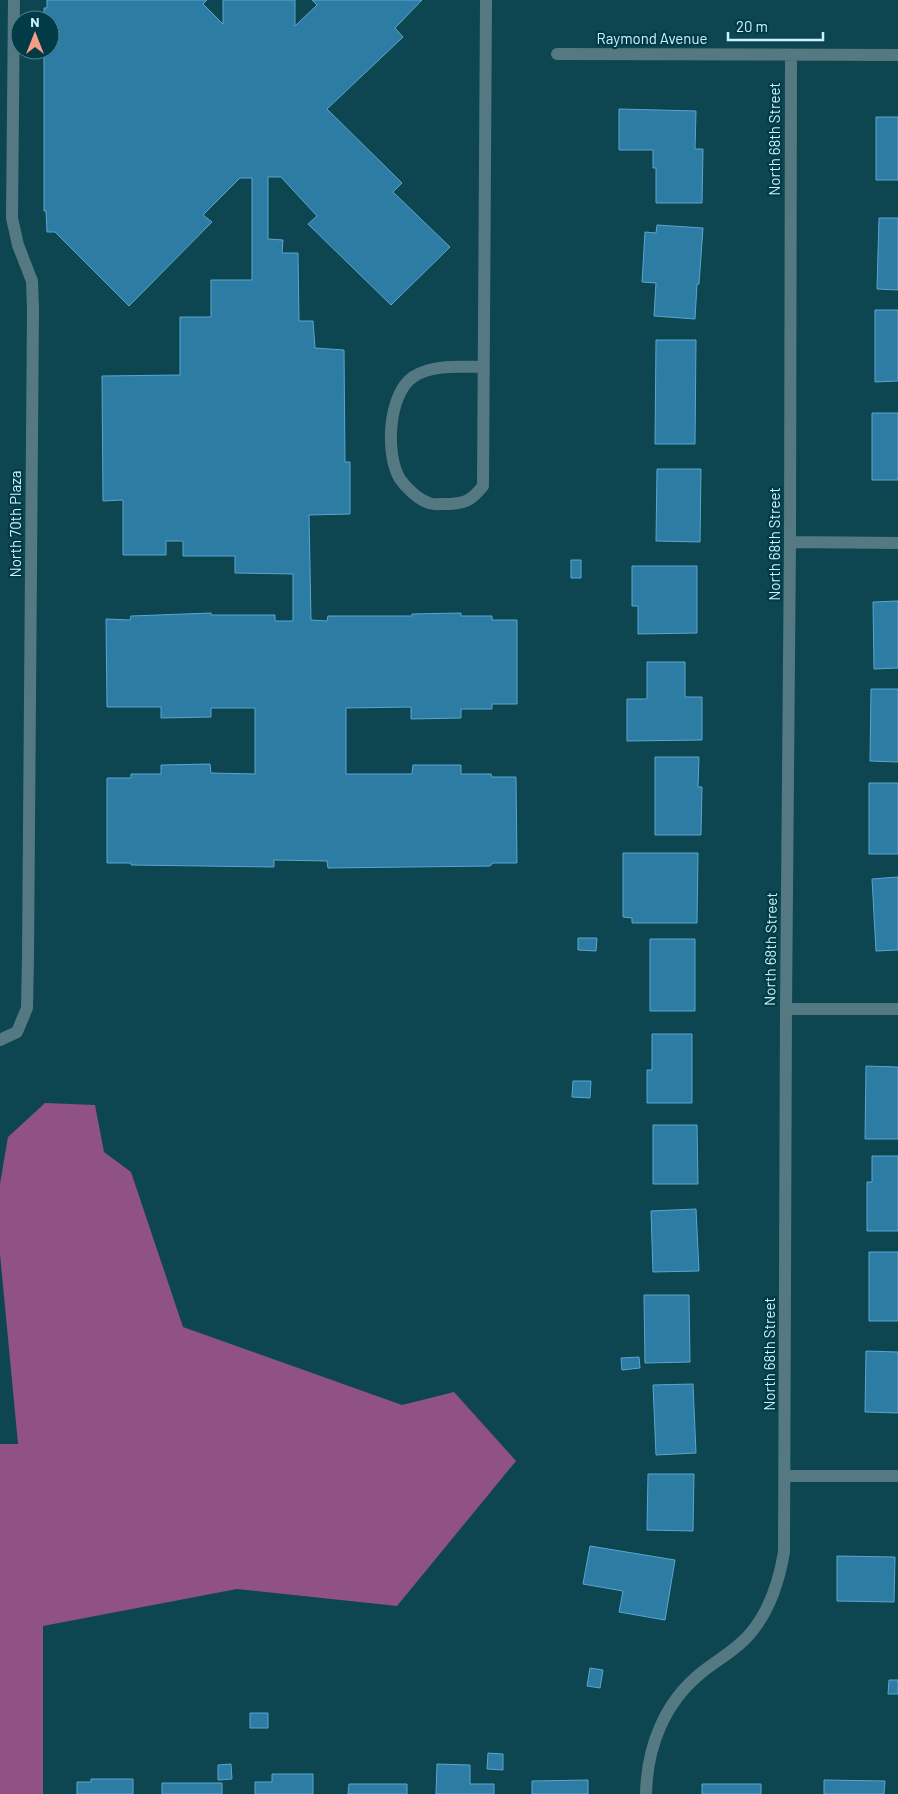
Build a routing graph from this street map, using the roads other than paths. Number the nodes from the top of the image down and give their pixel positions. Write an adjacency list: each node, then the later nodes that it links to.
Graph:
1 (14, 0): 11 (street, North 70th Plaza)
2 (486, 0): 6 (street)
3 (557, 54): 4 (street, Raymond Avenue)
4 (791, 55): 5 (street, Raymond Avenue); 7 (street, North 68th Street)
5 (898, 55)
6 (483, 367): 6 (street)
7 (790, 542): 8 (street); 9 (street, North 68th Street)
8 (898, 543)
9 (786, 1009): 10 (street); 12 (street, North 68th Street)
10 (898, 1009)
11 (0, 1040)
12 (785, 1476): 13 (street); 14 (street, North 68th Street)
13 (898, 1476)
14 (646, 1794)

